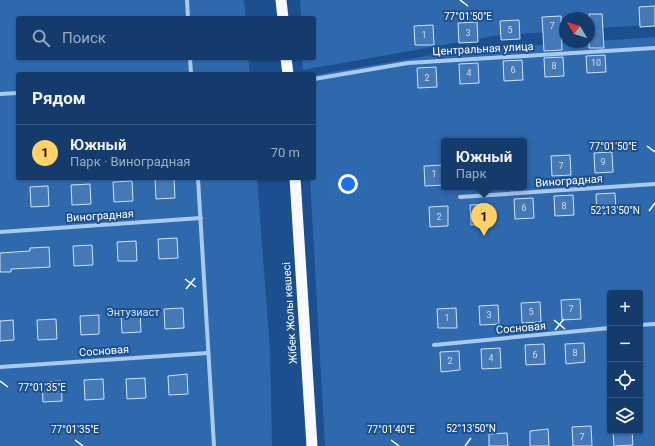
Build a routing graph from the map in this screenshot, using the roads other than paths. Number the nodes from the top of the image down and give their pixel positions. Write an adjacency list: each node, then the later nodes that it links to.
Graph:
1 (187, 0): 3 (street)
2 (281, 0): 4 (highway)
3 (188, 16)
4 (283, 16)
5 (655, 48): 10 (street, Центральная улица)
6 (190, 60): 8 (street)
7 (286, 60): 9 (highway)
8 (191, 72)
9 (288, 72)
10 (316, 79)
11 (16, 93): 12 (street)
12 (0, 94)
13 (198, 180): 17 (street)
14 (295, 180): 26 (highway, Жібек Жолы көшесі)
15 (655, 184): 16 (street, Виноградная)
16 (460, 197)
17 (201, 218): 18 (street, Виноградная); 23 (street)
18 (0, 232)
19 (655, 324): 20 (street)
20 (643, 325)
21 (607, 328): 22 (street, Сосновая)
22 (434, 345)
23 (208, 353): 24 (street, Сосновая); 25 (street)
24 (0, 367)
25 (214, 446)
26 (312, 446)

